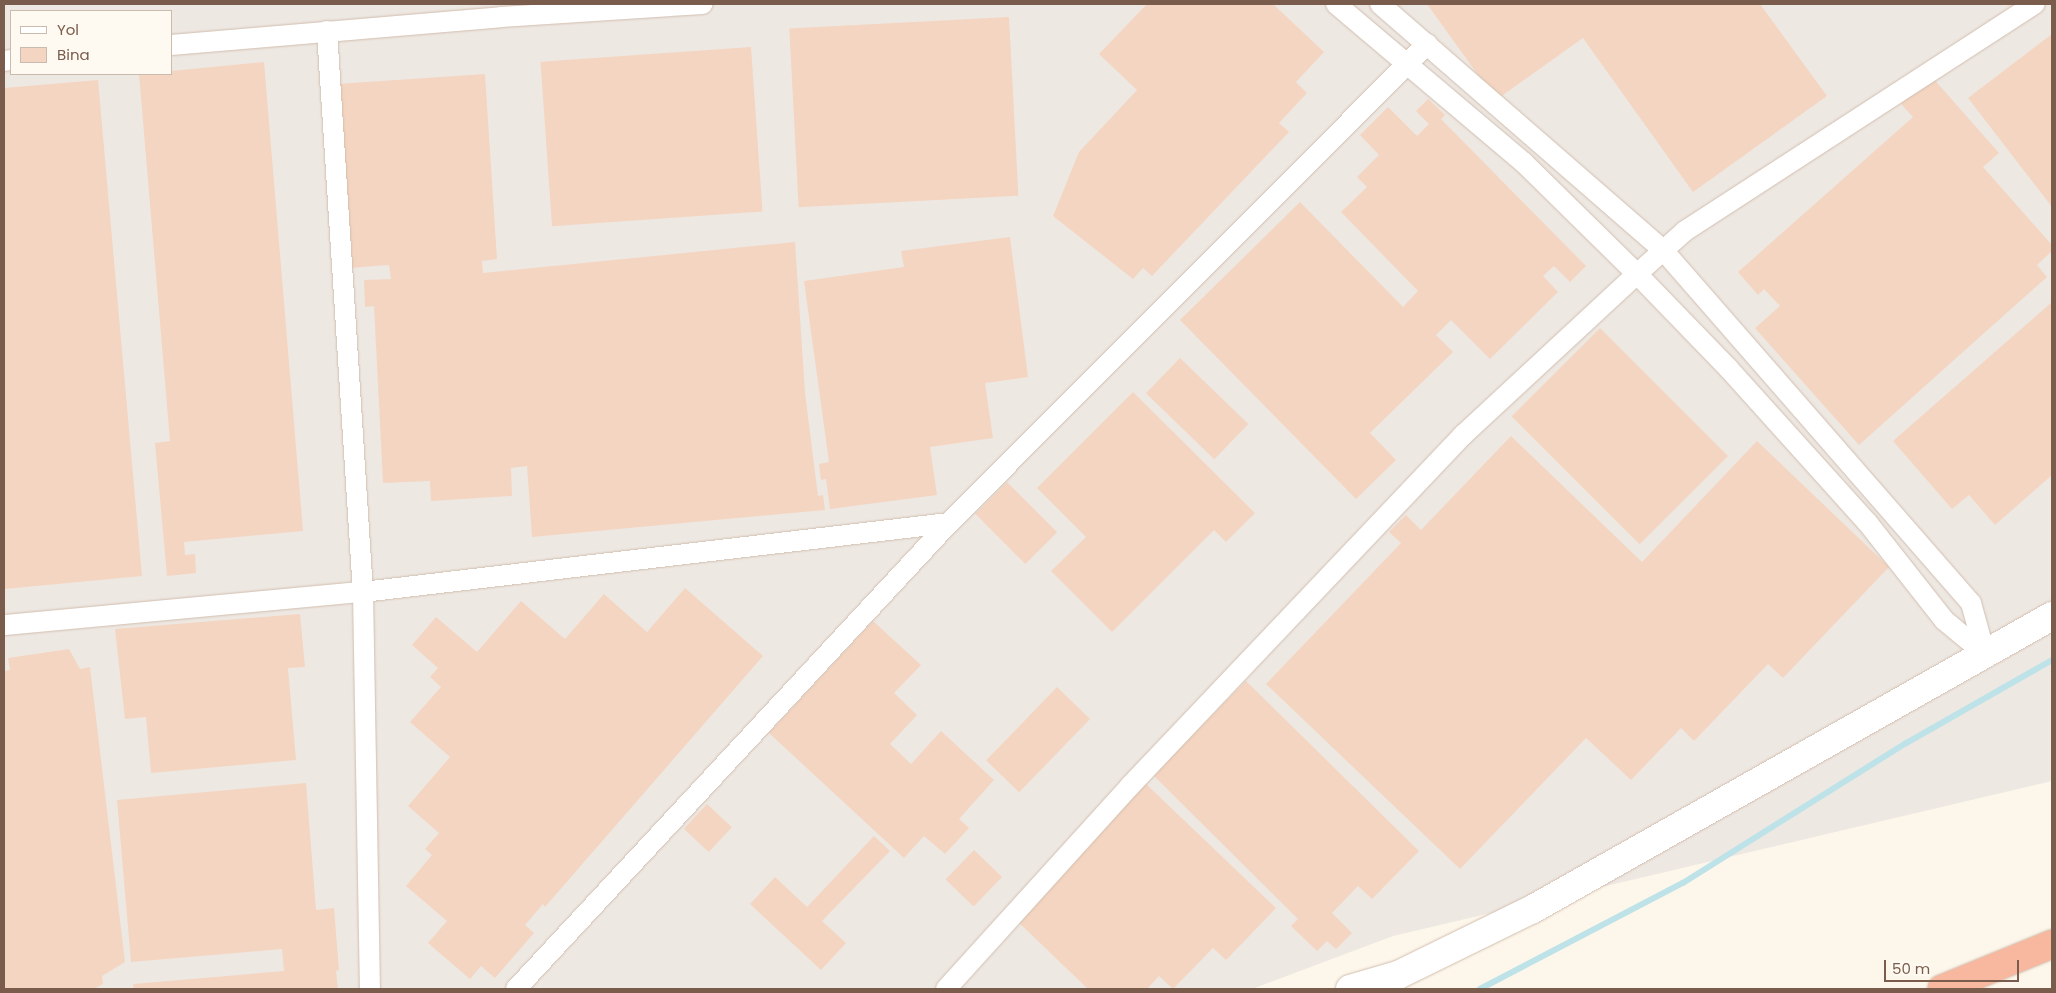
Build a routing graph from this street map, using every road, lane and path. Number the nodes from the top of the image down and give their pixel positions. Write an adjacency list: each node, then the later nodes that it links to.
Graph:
1 (703, 4): 5 (street)
2 (1336, 4): 8 (street)
3 (1380, 4): 6 (street)
4 (2035, 4): 9 (street)
5 (326, 31): 7 (street); 12 (street)
6 (1427, 44): 8 (street); 9 (street)
7 (172, 45)
8 (1407, 63): 10 (street); 11 (street)
9 (1664, 250): 10 (street); 15 (street)
10 (1637, 274): 15 (street); 19 (street)
11 (949, 523): 12 (street); 18 (street)
12 (363, 592): 14 (street); 17 (street)
13 (2052, 616): 15 (main road)
14 (4, 625)
15 (1985, 654): 20 (main road)
16 (2052, 944): 21 (highway)
17 (370, 989)
18 (516, 989)
19 (946, 989)
20 (1350, 989)
21 (1942, 989)

